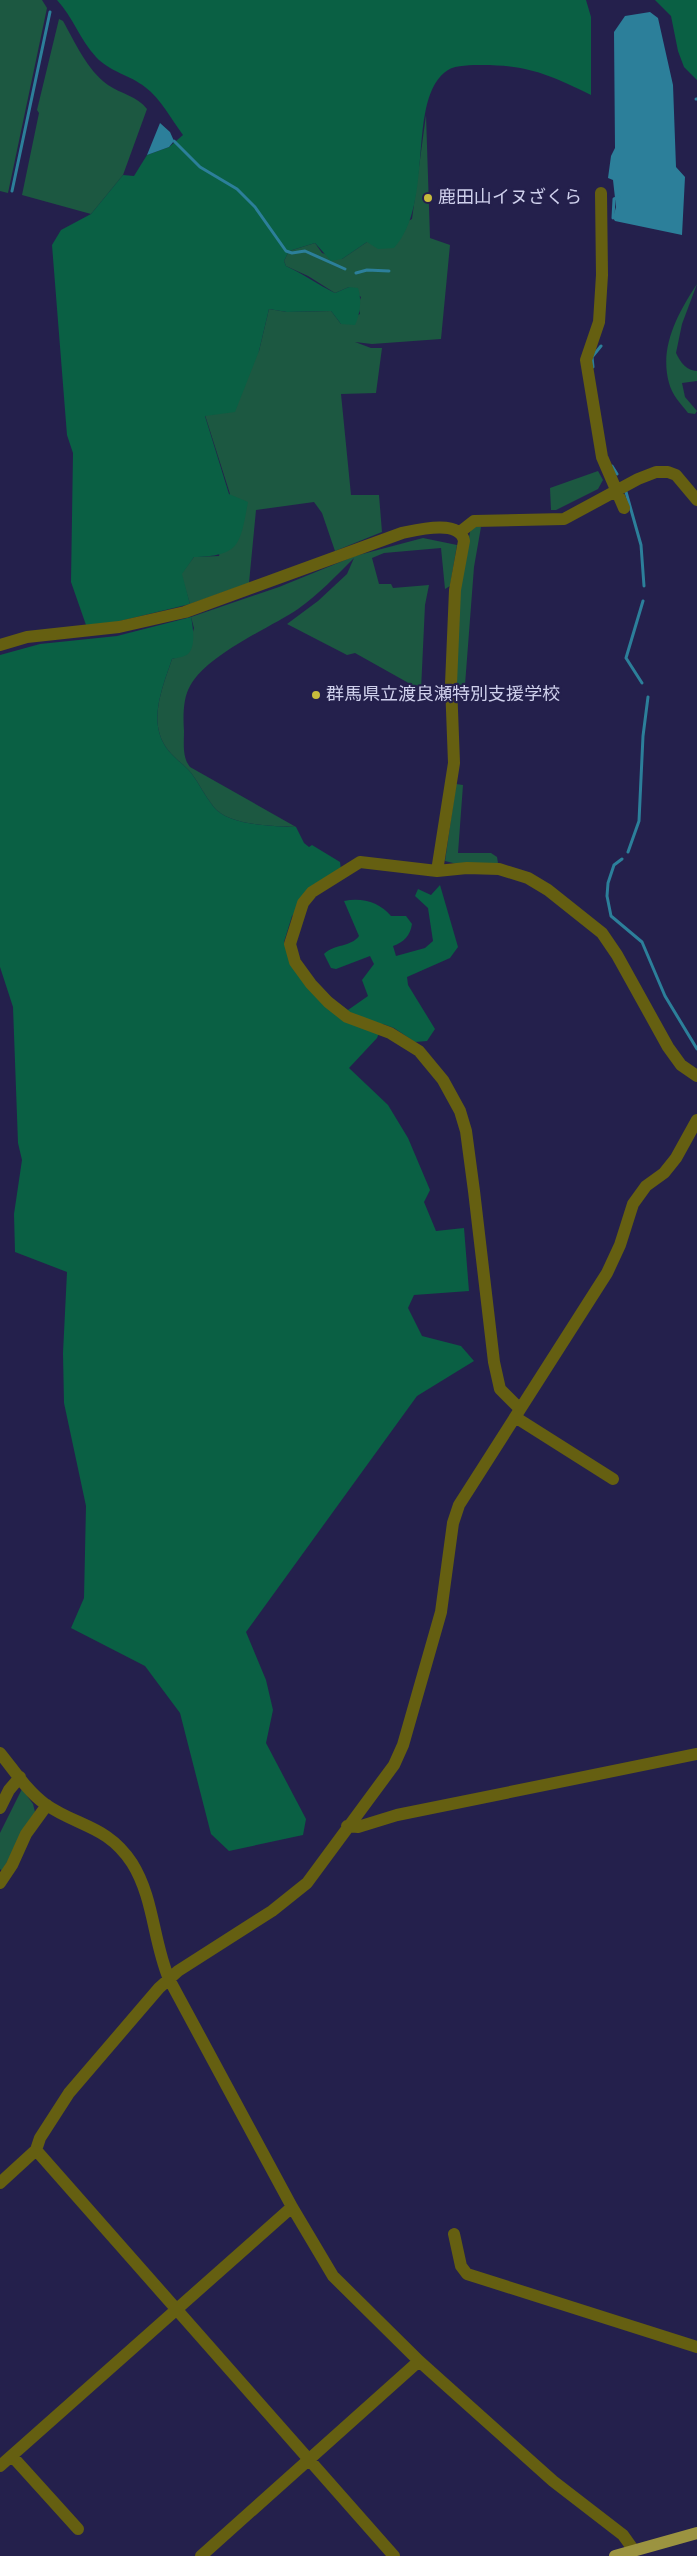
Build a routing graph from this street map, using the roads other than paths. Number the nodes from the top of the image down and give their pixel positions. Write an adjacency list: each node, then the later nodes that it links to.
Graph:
1 (601, 193): 2 (street)
2 (618, 491): 3 (street); 4 (street); 5 (street)
3 (697, 500)
4 (624, 508)
5 (460, 532): 6 (street); 7 (street)
6 (0, 645)
7 (437, 871): 8 (street); 10 (street)
8 (697, 1076)
9 (697, 1120): 10 (street)
10 (517, 1413): 11 (street); 17 (street)
11 (613, 1479)
12 (0, 1753): 14 (street)
13 (697, 1754): 17 (street)
14 (20, 1777): 15 (street); 16 (street)
15 (47, 1805): 18 (street); 19 (street)
16 (0, 1808)
17 (347, 1826): 19 (street)
18 (0, 1883)
19 (168, 1979): 20 (street); 22 (street)
20 (36, 2150): 21 (street); 24 (street)
21 (0, 2183)
22 (292, 2207): 24 (street); 26 (street)
23 (454, 2234): 25 (street)
24 (176, 2309): 27 (street); 28 (street)
25 (697, 2347)
26 (418, 2360): 28 (street); 32 (street)
27 (12, 2456): 29 (street); 30 (street)
28 (309, 2460): 33 (street); 34 (street)
29 (0, 2466)
30 (78, 2529)
31 (697, 2533): 32 (main road)
32 (633, 2549): 35 (main road)
33 (201, 2556)
34 (394, 2556)
35 (615, 2556)

